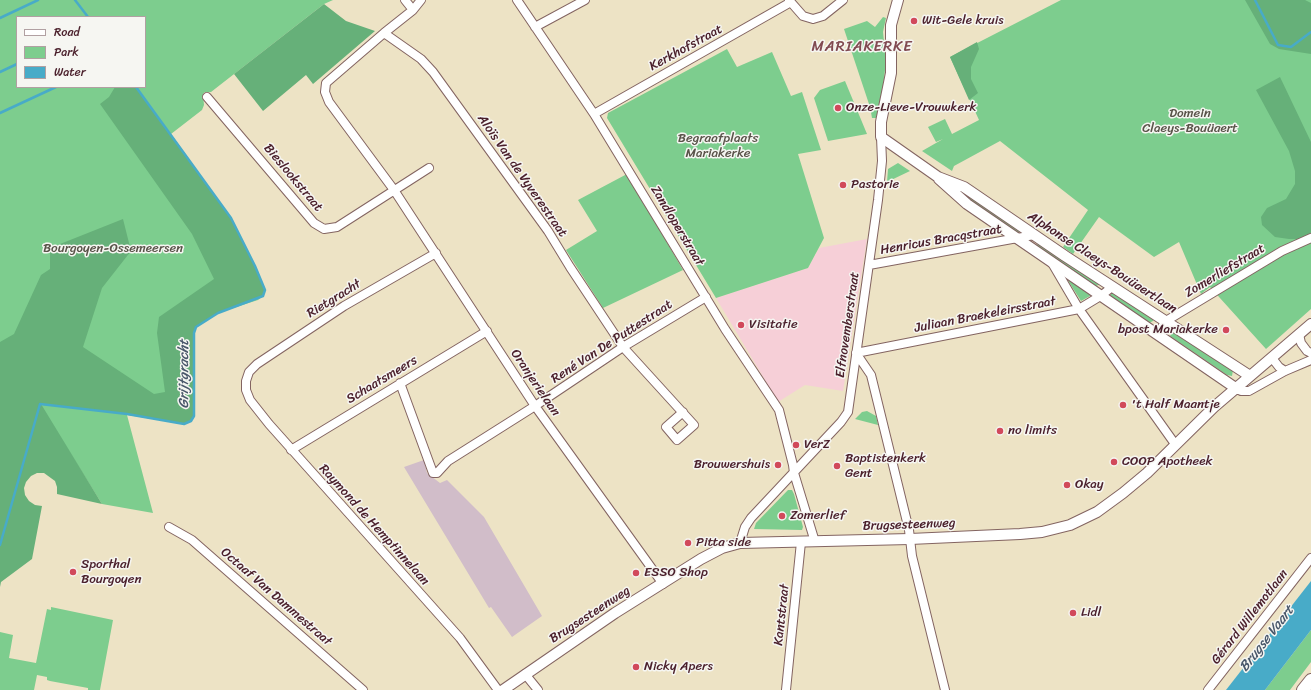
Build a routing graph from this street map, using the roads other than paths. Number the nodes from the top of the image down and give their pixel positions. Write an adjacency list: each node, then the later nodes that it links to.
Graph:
1 (405, 0): 8 (street)
2 (422, 0): 8 (street, Oranjerielaan)
3 (518, 0): 9 (street, Zandloperstraat)
4 (584, 0): 9 (street)
5 (843, 0): 7 (street)
6 (898, 0): 13 (street)
7 (790, 1): 12 (street, Kerkhofstraat)
8 (413, 10): 10 (street, Oranjerielaan)
9 (535, 27): 12 (street, Zandloperstraat)
10 (384, 32): 16 (street, Oranjerielaan); 32 (street, Aloïs Van de Vyverestraat)
11 (207, 98): 16 (street, Bieslookstraat)
12 (594, 114): 25 (street, Zandloperstraat)
13 (881, 137): 15 (street, Alphonse Claeys-Bouüaertlaan); 22 (street, Elfnovemberstraat)
14 (429, 168): 16 (street)
15 (938, 177): 17 (street, Alphonse Claeys-Bouüaertlaan); 19 (street, Alphonse Claeys-Bouüaertlaan)
16 (394, 190): 20 (street, Oranjerielaan)
17 (1034, 235): 19 (street, Henricus Bracqstraat); 23 (street, Alphonse Claeys-Bouüaertlaan)
18 (1311, 238): 27 (street, Zomerliefstraat)
19 (1018, 239): 21 (street, Alphonse Claeys-Bouüaertlaan); 22 (street, Henricus Bracqstraat)
20 (436, 253): 29 (street, Oranjerielaan); 38 (street, Rietgracht)
21 (1048, 258): 24 (street, Alphonse Claeys-Bouüaertlaan); 26 (street)
22 (868, 265): 33 (street, Elfnovemberstraat)
23 (1112, 287): 24 (street, Juliaan Braekeleirsstraat); 27 (street, Alphonse Claeys-Bouüaertlaan)
24 (1102, 295): 26 (street, Juliaan Braekeleirsstraat); 30 (street, Alphonse Claeys-Bouüaertlaan)
25 (706, 297): 32 (street, René Van De Puttestraat); 46 (street, Zandloperstraat)
26 (1080, 309): 33 (street, Juliaan Braekeleirsstraat); 44 (street)
27 (1166, 321): 30 (street, Zomerliefstraat); 39 (street, Alphonse Claeys-Bouüaertlaan)
28 (1311, 324): 31 (street, Brugsesteenweg)
29 (486, 331): 40 (street, Schaatsmeers); 42 (street, Oranjerielaan)
30 (1158, 333): 41 (street, Alphonse Claeys-Bouüaertlaan)
31 (1299, 334): 34 (street); 35 (street, Brugsesteenweg)
32 (623, 347): 42 (street, René Van De Puttestraat); 43 (street, Aloïs Van de Vyverestraat)
33 (856, 353): 46 (street, Elfnovemberstraat); 48 (street)
34 (1311, 353)
35 (1272, 358): 37 (street); 39 (street, Brugsesteenweg)
36 (1311, 360): 37 (street)
37 (1285, 371): 41 (street)
38 (249, 372): 45 (street, Raymond de Hemptinnelaan)
39 (1250, 376): 41 (street, Brugsesteenweg)
40 (400, 382): 42 (street, René Van De Puttestraat); 45 (street, Schaatsmeers)
41 (1237, 389): 44 (street, Brugsesteenweg)
42 (535, 406): 53 (street, Oranjerielaan)
43 (682, 412)
44 (1175, 444): 48 (street, Brugsesteenweg)
45 (291, 450): 57 (street, Raymond de Hemptinnelaan)
46 (794, 473): 50 (street, Zandloperstraat); 51 (street, Elfnovemberstraat)
47 (170, 527): 56 (street, Octaaf Van Dammestraat)
48 (910, 539): 50 (street, Brugsesteenweg); 61 (street)
49 (801, 542): 50 (street, Brugsesteenweg); 51 (street, Brugsesteenweg); 60 (street, Kantstraat)
50 (815, 542)
51 (740, 543): 53 (street, Brugsesteenweg)
52 (1311, 558): 62 (street, Gérard Willemotlaan)
53 (663, 584): 54 (street, Brugsesteenweg)
54 (525, 674): 58 (street, Brugsesteenweg); 59 (street)
55 (1311, 680): 63 (main road)
56 (363, 690)
57 (498, 690)
58 (503, 690)
59 (538, 690)
60 (786, 690)
61 (945, 690)
62 (1208, 690)
63 (1303, 690)

